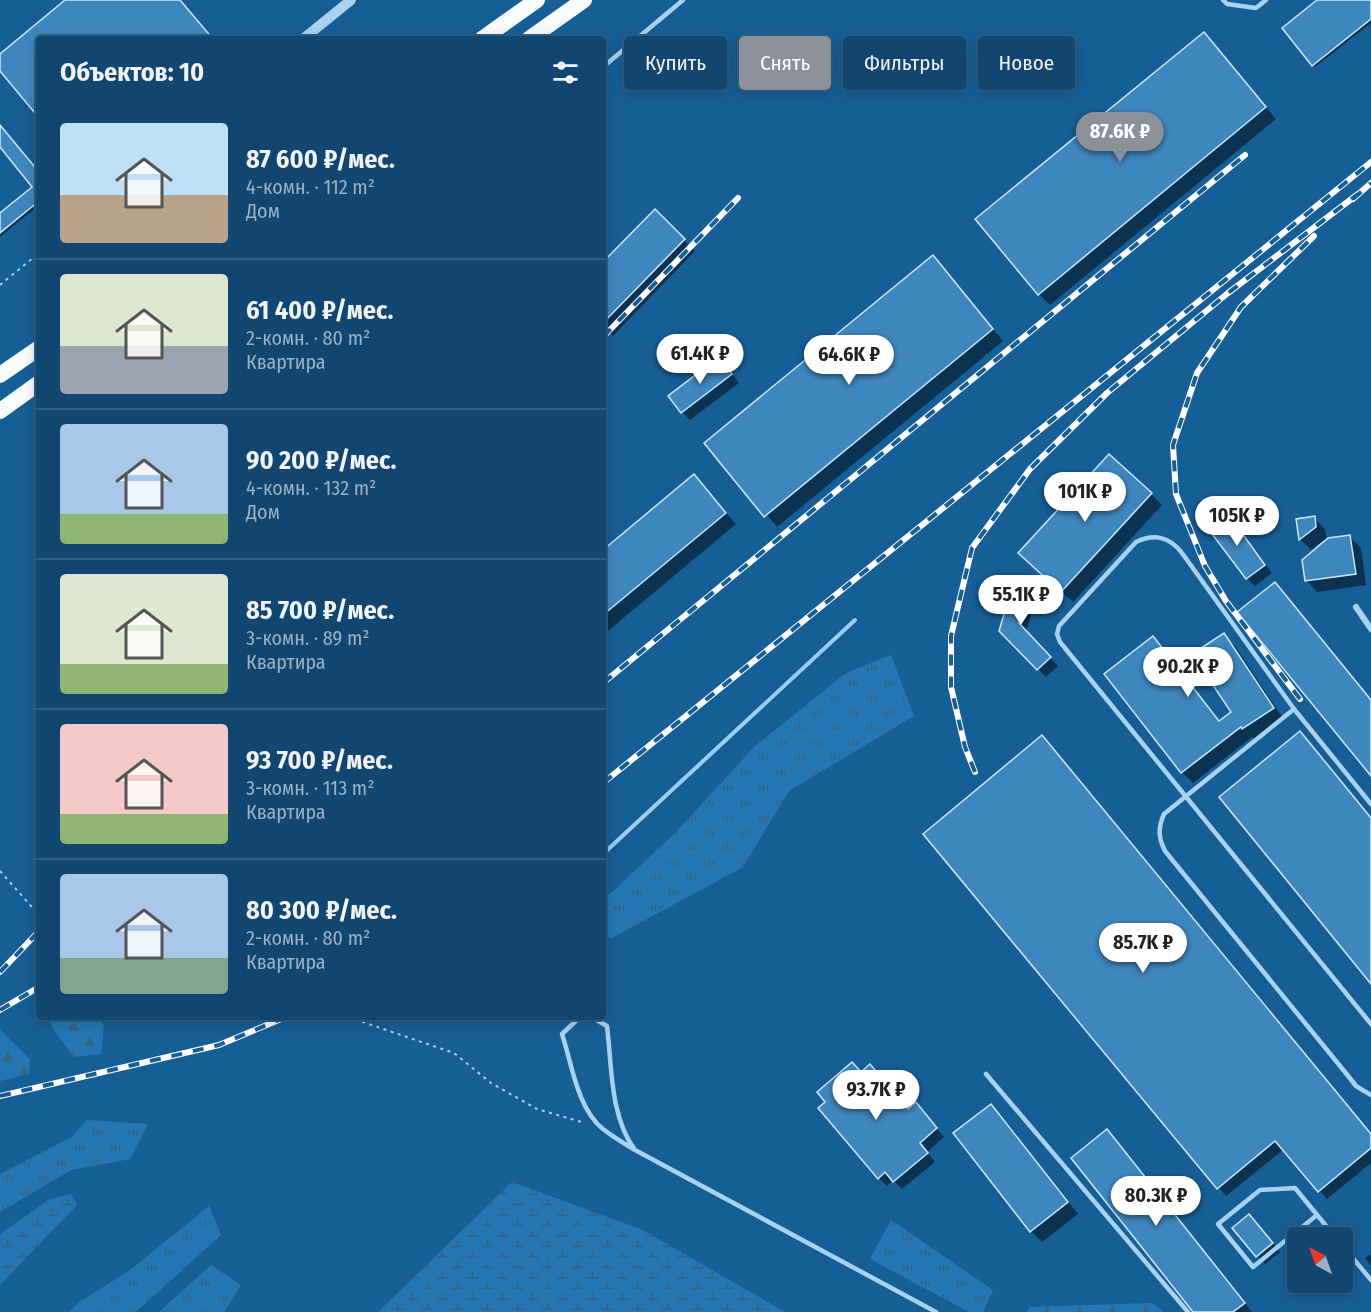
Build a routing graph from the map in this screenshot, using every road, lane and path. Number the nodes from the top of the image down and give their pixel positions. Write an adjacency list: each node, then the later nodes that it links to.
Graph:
1 (351, 0): 7 (street)
2 (537, 0): 8 (highway)
3 (584, 0): 9 (highway)
4 (683, 0): 10 (lane)
5 (1223, 0): 6 (lane)
6 (1266, 0)
7 (307, 36)
8 (486, 36)
9 (533, 36)
10 (606, 64)
11 (36, 255): 12 (path)
12 (0, 285)
13 (36, 350): 14 (highway)
14 (0, 375)
15 (36, 385): 16 (highway)
16 (0, 411)
17 (1356, 607): 18 (street)
18 (1371, 629)
19 (1294, 709): 20 (lane); 20 (lane); 21 (lane)
20 (1186, 796): 27 (lane); 29 (lane)
21 (1371, 804)
22 (0, 871): 23 (path)
23 (36, 912)
24 (357, 1020): 30 (path)
25 (577, 1020): 30 (lane)
26 (596, 1020): 31 (lane)
27 (1371, 1024)
28 (986, 1074): 37 (lane)
29 (1371, 1095)
30 (602, 1129): 31 (lane)
31 (635, 1150): 36 (lane)
32 (1317, 1215): 32 (lane); 33 (lane)
33 (1327, 1227)
34 (1353, 1258): 35 (lane)
35 (1371, 1280)
36 (936, 1312)
37 (1188, 1312)

